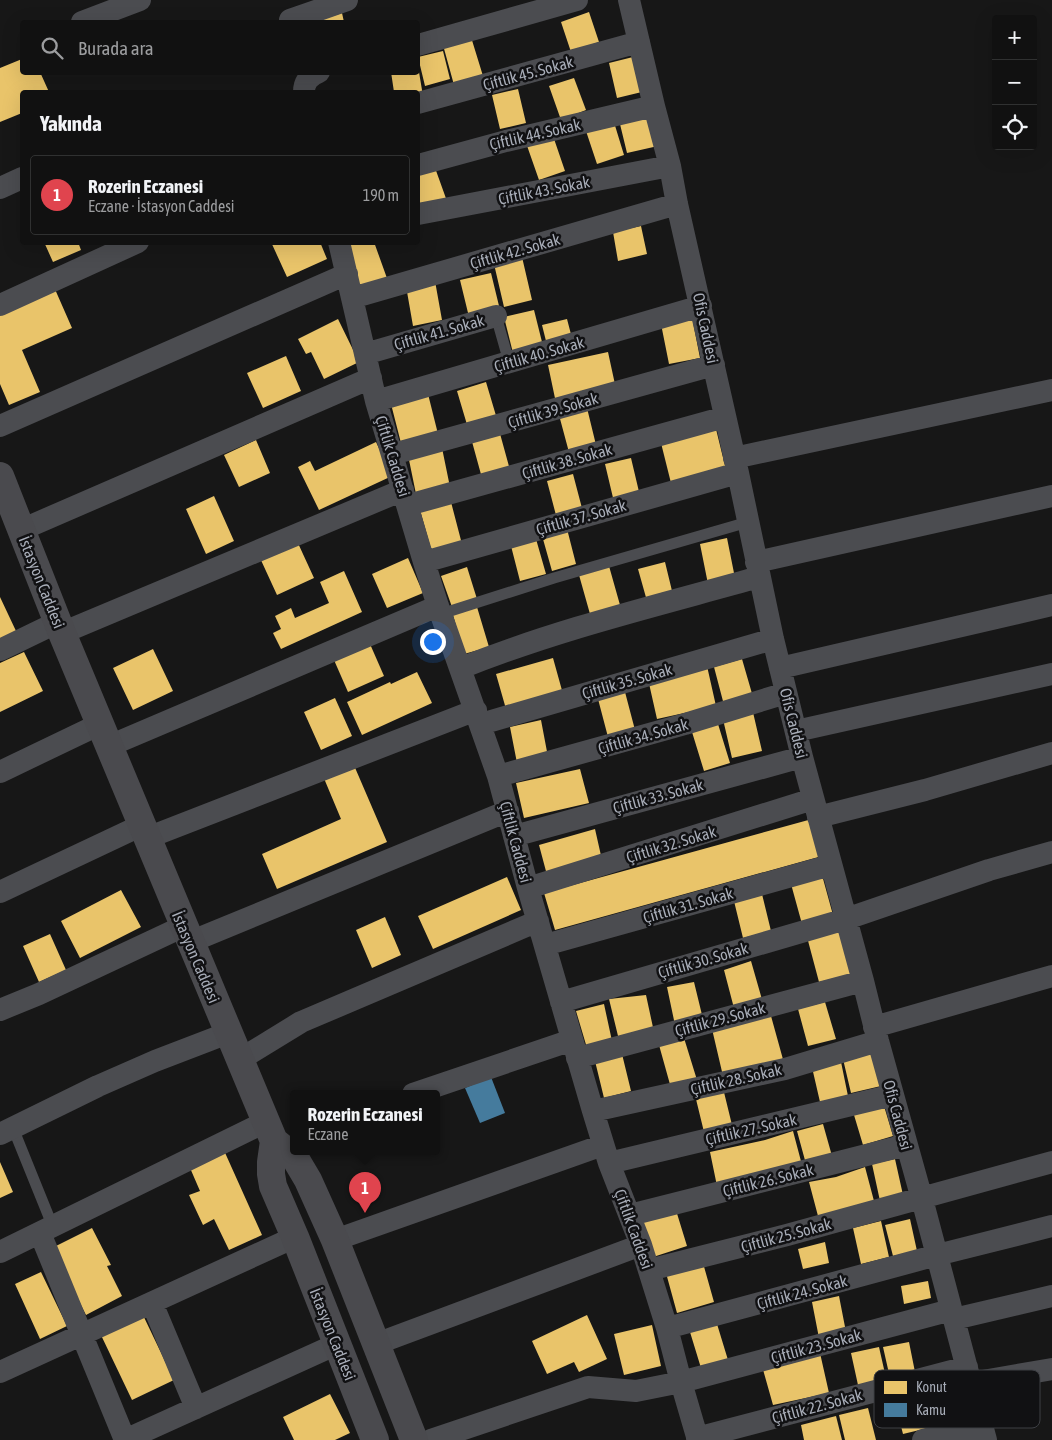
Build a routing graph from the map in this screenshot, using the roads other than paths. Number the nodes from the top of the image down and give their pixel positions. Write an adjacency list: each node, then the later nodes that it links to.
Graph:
1 (140, 0): 5 (street)
2 (347, 0): 6 (street)
3 (577, 0): 8 (street)
4 (629, 0): 7 (street, Ofis Caddesi)
5 (87, 20)
6 (290, 20)
7 (639, 42): 11 (street, Çiftlik 45. Sokak); 12 (street, Ofis Caddesi)
8 (420, 44)
9 (314, 75): 10 (street)
10 (304, 90)
11 (420, 102)
12 (654, 106): 13 (street, Çiftlik 44. Sokak); 14 (street, Ofis Caddesi)
13 (420, 164)
14 (670, 166): 17 (street, Ofis Caddesi); 18 (street, Çiftlik 43. Sokak)
15 (20, 179): 16 (street)
16 (0, 188)
17 (677, 204): 22 (street, Çiftlik 42. Sokak); 24 (street, Ofis Caddesi)
18 (420, 214)
19 (131, 245): 23 (street)
20 (340, 245): 21 (street, Çiftlik Caddesi)
21 (346, 274): 22 (street, Çiftlik Caddesi); 33 (street)
22 (352, 298): 26 (street, Çiftlik Caddesi)
23 (0, 305)
24 (701, 306): 27 (street, Çiftlik 40. Sokak); 28 (street, Ofis Caddesi)
25 (496, 316): 26 (street, Çiftlik 41. Sokak); 27 (lane, Çiftlik 41. Sokak)
26 (365, 354): 29 (street, Çiftlik Caddesi)
27 (509, 362): 31 (street, Çiftlik 40. Sokak)
28 (714, 365): 32 (street, Ofis Caddesi); 34 (street, Çiftlik 39. Sokak)
29 (371, 378): 31 (street, Çiftlik Caddesi); 40 (street)
30 (1052, 390): 35 (street, Çiftlik 37. Sokak)
31 (376, 401): 34 (street, Çiftlik Caddesi)
32 (725, 417): 35 (street, Ofis Caddesi); 38 (street, Çiftlik 38. Sokak)
33 (0, 426)
34 (393, 454): 38 (street, Çiftlik Caddesi)
35 (736, 465): 39 (street, Ofis Caddesi); 41 (street, Çiftlik 37. Sokak)
36 (0, 476): 40 (main road, İstasyon Caddesi)
37 (1052, 496): 42 (street)
38 (406, 498): 41 (street, Çiftlik Caddesi); 45 (street, Çiftlik 38. Sokak)
39 (748, 522): 42 (street, Ofis Caddesi); 44 (lane)
40 (22, 530): 45 (main road, İstasyon Caddesi)
41 (424, 562): 44 (street, Çiftlik Caddesi)
42 (758, 570): 46 (street, Ofis Caddesi); 48 (street)
43 (1052, 605): 49 (street)
44 (440, 610): 48 (street, Çiftlik Caddesi); 54 (street)
45 (60, 627): 47 (street, Çiftlik 38. Sokak); 54 (main road, İstasyon Caddesi)
46 (773, 639): 49 (street, Ofis Caddesi); 52 (street, Çiftlik 35. Sokak)
47 (0, 650)
48 (461, 668): 52 (street, Çiftlik Caddesi)
49 (780, 668): 51 (street, Ofis Caddesi)
50 (1052, 674): 53 (street)
51 (786, 693): 53 (street, Ofis Caddesi); 58 (street, Çiftlik 34. Sokak)
52 (478, 717): 58 (street, Çiftlik Caddesi); 61 (street, Çiftlik 35. Sokak)
53 (796, 731): 56 (street, Ofis Caddesi)
54 (105, 735): 57 (street); 61 (main road, İstasyon Caddesi)
55 (1052, 753): 59 (street, Çiftlik 32. Sokak)
56 (802, 757): 59 (street, Ofis Caddesi); 62 (street, Çiftlik 33. Sokak)
57 (0, 772)
58 (498, 776): 60 (street, Çiftlik Caddesi)
59 (815, 808): 64 (street, Ofis Caddesi); 65 (street, Çiftlik 32. Sokak)
60 (508, 810): 62 (street, Çiftlik Caddesi); 69 (street)
61 (145, 832): 66 (street, Çiftlik 35. Sokak); 69 (main road, İstasyon Caddesi)
62 (514, 836): 65 (street, Çiftlik Caddesi)
63 (1052, 852): 67 (street, Çiftlik 30. Sokak)
64 (831, 865): 67 (street, Ofis Caddesi); 70 (street, Çiftlik 31. Sokak)
65 (528, 888): 68 (street, Çiftlik Caddesi)
66 (0, 892)
67 (846, 919): 72 (street, Ofis Caddesi); 73 (street, Çiftlik 30. Sokak)
68 (538, 921): 70 (street, Çiftlik Caddesi); 78 (street)
69 (187, 934): 74 (street); 75 (main road, İstasyon Caddesi)
70 (545, 946): 73 (street, Çiftlik Caddesi)
71 (1052, 976): 76 (street, Çiftlik 28. Sokak)
72 (863, 981): 76 (street, Ofis Caddesi); 77 (street, Çiftlik 29. Sokak)
73 (561, 1002): 77 (street, Çiftlik Caddesi)
74 (0, 1010)
75 (228, 1033): 78 (main road, İstasyon Caddesi); 82 (street)
76 (876, 1034): 80 (street, Ofis Caddesi); 81 (street, Çiftlik 28. Sokak)
77 (574, 1049): 79 (street, Çiftlik 29. Sokak); 81 (street, Çiftlik Caddesi)
78 (240, 1060): 83 (main road, İstasyon Caddesi)
79 (427, 1090)
80 (893, 1095): 84 (street, Ofis Caddesi); 86 (street, Çiftlik 27. Sokak)
81 (592, 1111): 86 (street, Çiftlik Caddesi)
82 (6, 1131): 92 (lane)
83 (278, 1133): 85 (main road); 92 (street); 93 (main road, İstasyon Caddesi)
84 (906, 1144): 89 (street, Ofis Caddesi); 90 (street, Çiftlik 26. Sokak)
85 (290, 1150)
86 (606, 1154): 90 (street, Çiftlik Caddesi); 94 (street, Çiftlik 27. Sokak)
87 (294, 1155): 94 (main road)
88 (1052, 1162): 89 (street, Çiftlik 25. Sokak)
89 (922, 1198): 97 (street, Ofis Caddesi); 98 (street, Çiftlik 25. Sokak)
90 (630, 1215): 95 (street, Çiftlik Caddesi)
91 (1052, 1226): 97 (street, Çiftlik 24. Sokak)
92 (46, 1230): 96 (street); 103 (street)
93 (295, 1237): 100 (street); 104 (main road, İstasyon Caddesi)
94 (335, 1240): 105 (main road)
95 (641, 1246): 98 (street, Çiftlik Caddesi); 105 (street)
96 (0, 1252)
97 (937, 1255): 101 (street, Ofis Caddesi); 102 (street, Çiftlik 24. Sokak)
98 (649, 1270): 102 (street, Çiftlik Caddesi)
99 (1052, 1296): 101 (street, Çiftlik 23. Sokak)
100 (152, 1303): 103 (street); 112 (street)
101 (952, 1315): 107 (street, Ofis Caddesi); 110 (street, Çiftlik 23. Sokak)
102 (667, 1328): 110 (street, Çiftlik Caddesi)
103 (82, 1335): 109 (street); 116 (street)
104 (336, 1344): 112 (street); 114 (main road, İstasyon Caddesi)
105 (376, 1344): 117 (main road)
106 (1052, 1369): 108 (street, Çiftlik 22. Sokak)
107 (968, 1370)
108 (1038, 1370)
109 (0, 1372)
110 (681, 1382): 115 (street, Çiftlik Caddesi); 118 (street, Çiftlik 23. Sokak)
111 (874, 1397): 115 (street, Çiftlik 22. Sokak)
112 (196, 1408): 116 (street)
113 (985, 1433): 119 (street)
114 (374, 1439)
115 (697, 1439)
116 (125, 1440)
117 (414, 1440)
118 (431, 1440)
119 (923, 1440)

